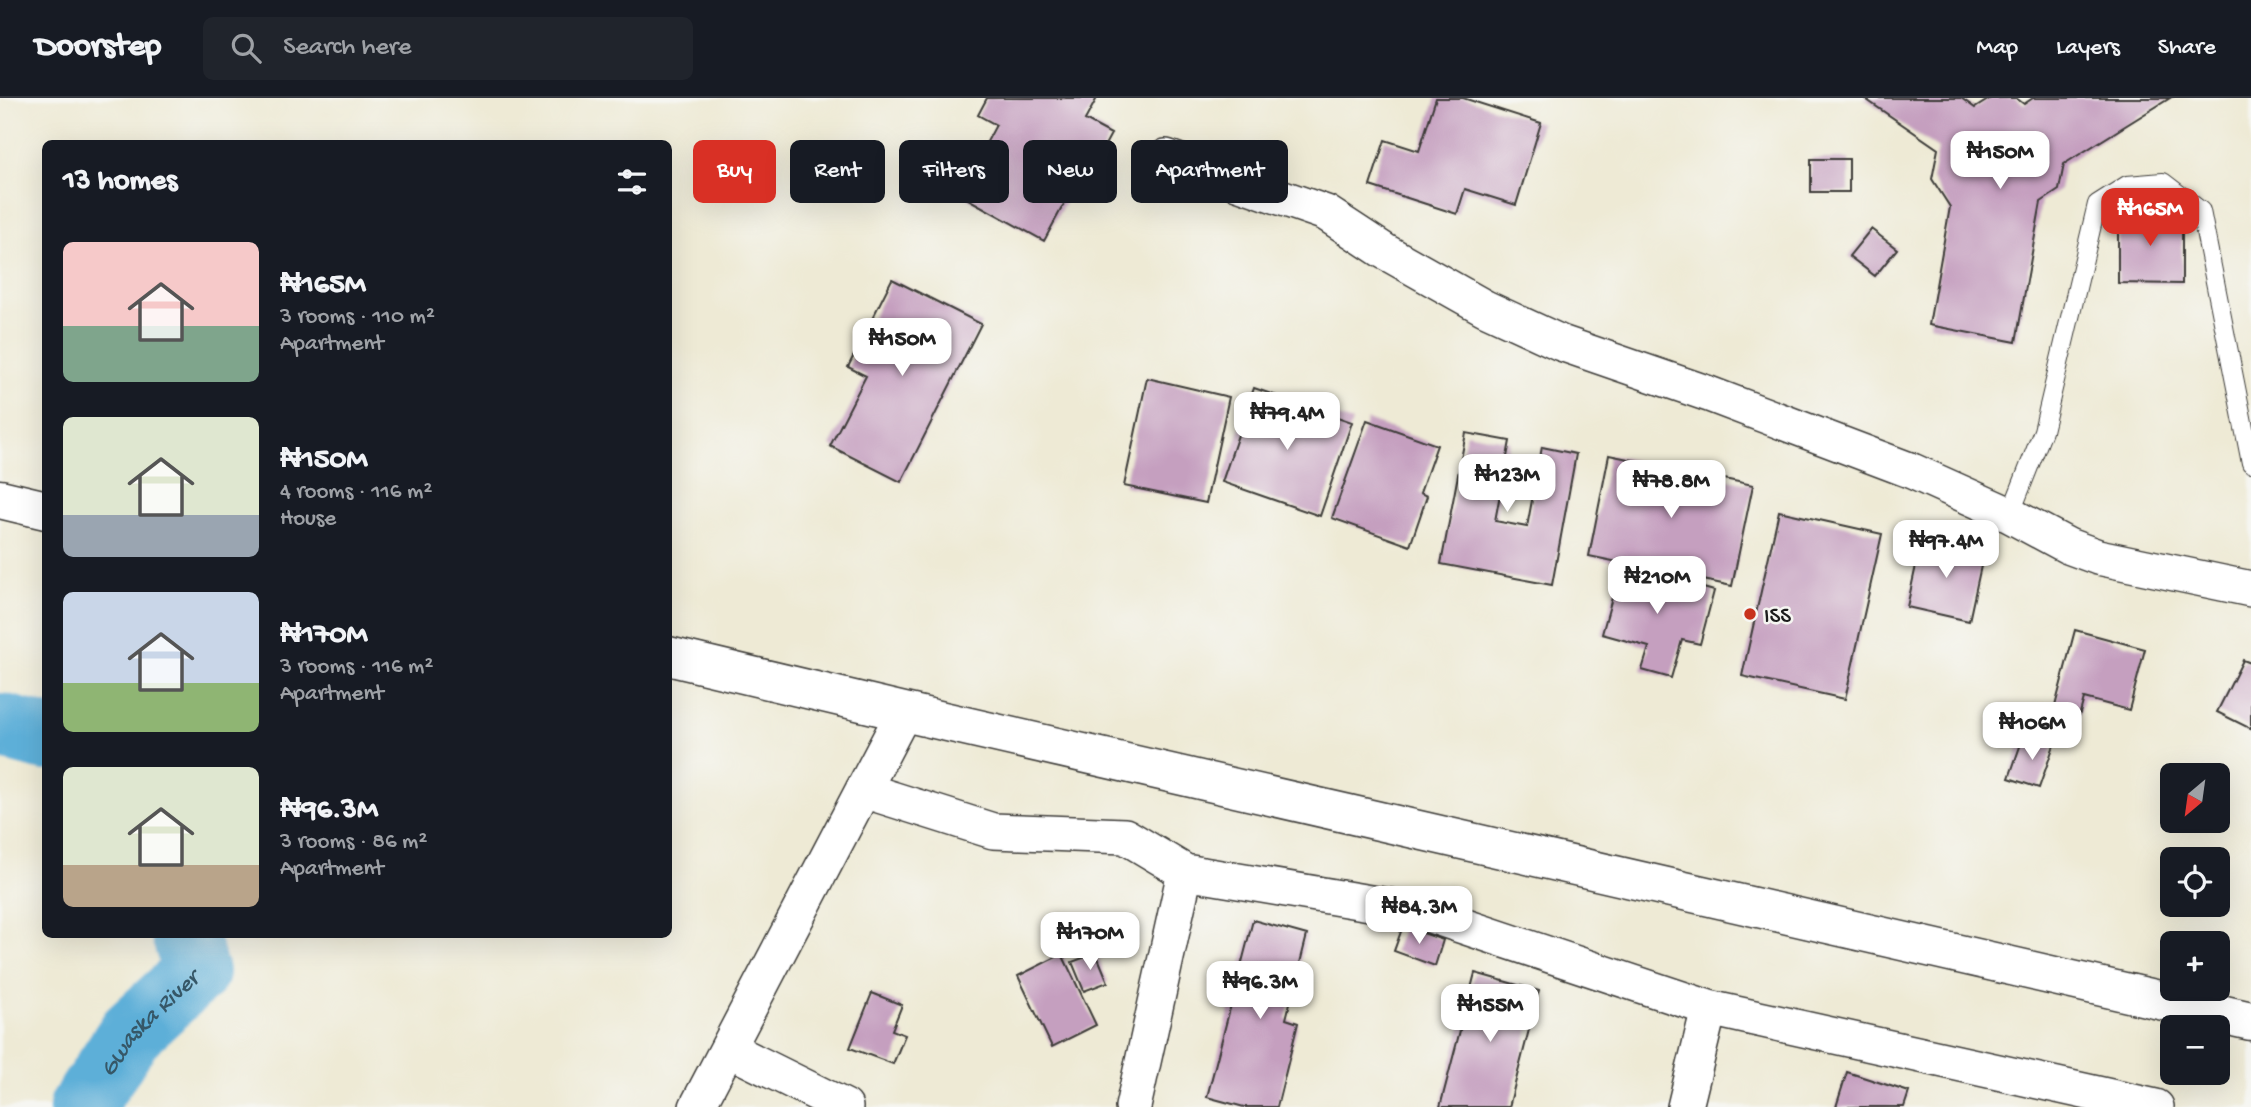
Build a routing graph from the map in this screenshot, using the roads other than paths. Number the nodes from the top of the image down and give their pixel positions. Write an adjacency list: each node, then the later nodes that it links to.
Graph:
1 (1288, 200): 5 (street)
2 (2251, 463): 5 (lane)
3 (0, 499): 4 (street)
4 (42, 509)
5 (2010, 516): 6 (street)
6 (2251, 589)
7 (672, 657): 8 (street)
8 (904, 712): 9 (street); 12 (street)
9 (863, 790): 10 (street); 13 (street)
10 (1185, 872): 11 (street); 16 (street)
11 (1709, 1008): 17 (street); 18 (street)
12 (2251, 1021)
13 (728, 1049): 14 (street); 15 (street)
14 (698, 1107)
15 (845, 1107)
16 (1133, 1107)
17 (1685, 1107)
18 (2156, 1107)

